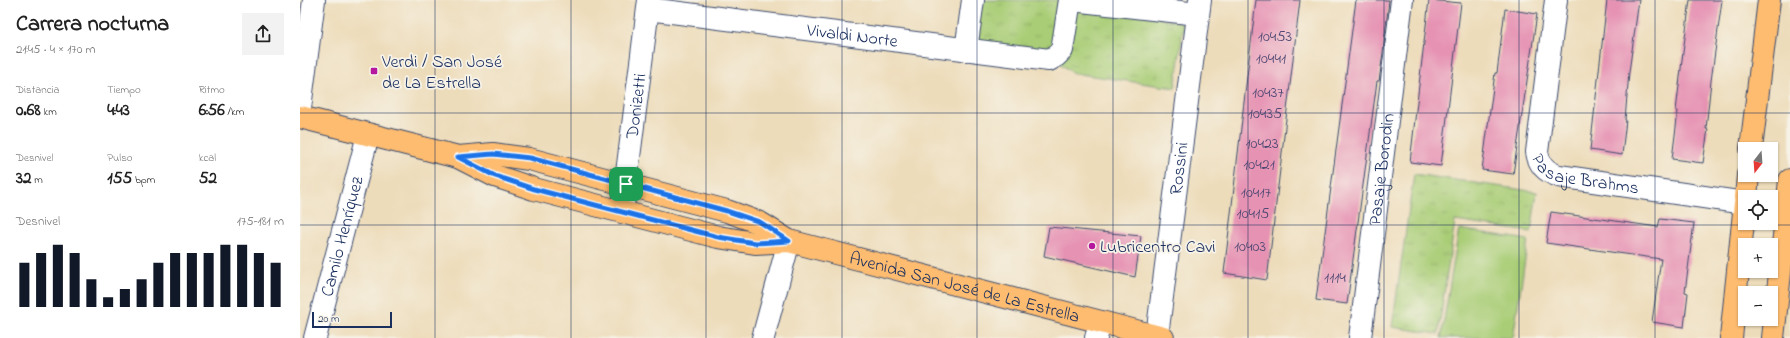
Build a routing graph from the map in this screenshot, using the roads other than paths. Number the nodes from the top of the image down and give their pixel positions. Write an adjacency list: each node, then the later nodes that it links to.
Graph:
1 (314, 0): 10 (street)
2 (973, 0): 9 (street)
3 (1071, 0): 8 (street); 9 (street, Vivaldi Norte)
4 (1402, 0): 26 (street, Pasaje Borodin)
5 (1556, 0): 17 (street, Pasaje Brahms)
6 (1768, 0): 13 (main road)
7 (649, 4): 9 (street, Vivaldi Norte); 16 (street, Donizetti)
8 (1199, 7): 23 (street, Rossini)
9 (966, 50)
10 (300, 108)
11 (300, 117): 12 (main road, Avenida San José de La Estrella)
12 (368, 135): 14 (main road, Avenida San José de La Estrella); 24 (street, Camilo Henríquez)
13 (1752, 142)
14 (458, 157): 16 (main road, Avenida San José de La Estrella); 18 (main road, Avenida San José de La Estrella)
15 (1790, 180): 19 (main road)
16 (626, 184): 18 (street, Donizetti); 21 (main road, Avenida San José de La Estrella)
17 (1738, 202)
18 (622, 212): 21 (main road, Avenida San José de La Estrella)
19 (1788, 216): 28 (main road)
20 (1742, 230): 27 (main road)
21 (789, 241): 22 (main road, Avenida San José de La Estrella); 25 (street)
22 (1098, 330): 23 (main road, Avenida San José de La Estrella)
23 (1160, 337)
24 (315, 338)
25 (763, 338)
26 (1360, 338)
27 (1731, 338)
28 (1773, 338)

